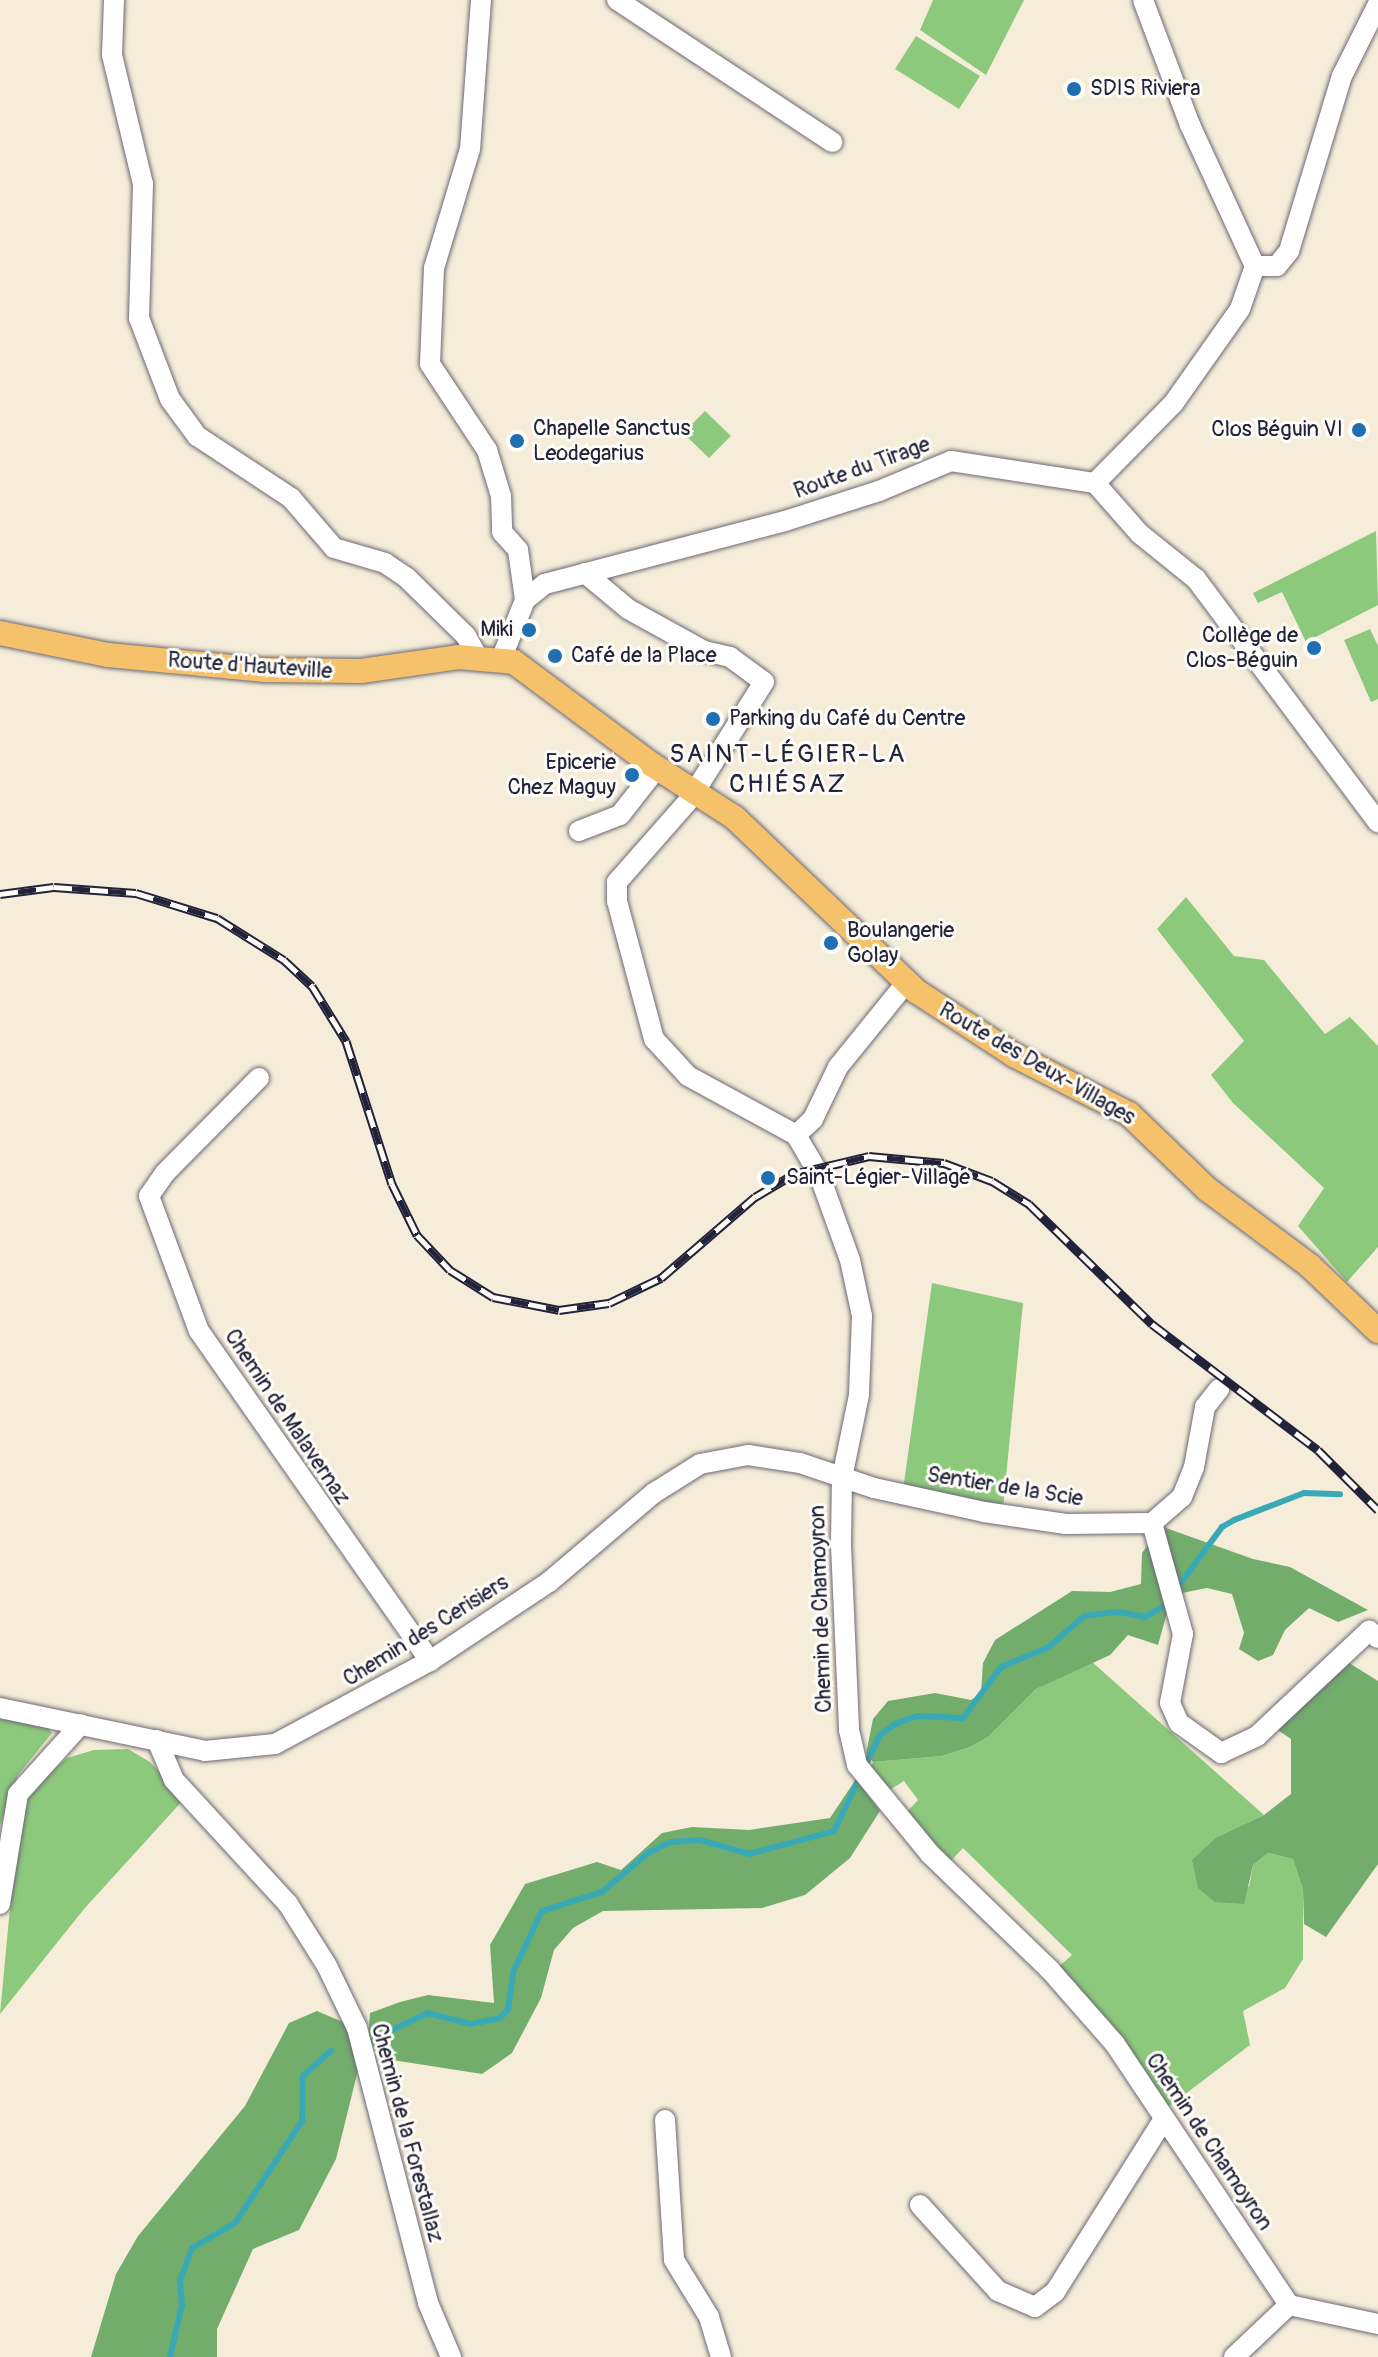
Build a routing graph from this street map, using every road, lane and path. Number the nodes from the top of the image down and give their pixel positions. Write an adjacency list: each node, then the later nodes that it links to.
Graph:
1 (114, 0): 12 (street)
2 (481, 0): 10 (street)
3 (617, 0): 6 (street)
4 (1143, 0): 7 (street)
5 (1378, 4): 7 (street)
6 (832, 142)
7 (1255, 266): 8 (street)
8 (1095, 483): 9 (street, Route du Tirage); 16 (street)
9 (585, 573): 10 (street, Route du Tirage); 15 (street)
10 (525, 600): 13 (street)
11 (0, 633): 12 (main road, Route d'Hauteville)
12 (477, 656): 13 (main road, Route d'Hauteville)
13 (502, 657): 14 (main road, Route des Deux-Villages)
14 (657, 768): 15 (main road, Route des Deux-Villages); 17 (street)
15 (695, 791): 18 (main road, Route des Deux-Villages); 20 (street)
16 (1378, 822)
17 (579, 831)
18 (906, 983): 20 (street); 21 (main road, Route des Deux-Villages)
19 (259, 1078): 26 (street, Chemin de Malavernaz)
20 (796, 1135): 23 (street, Chemin de Chamoyron)
21 (1378, 1331)
22 (1219, 1389): 24 (street)
23 (842, 1478): 24 (street, Sentier de la Scie); 26 (street, Chemin des Cerisiers); 31 (street, Chemin de Chamoyron)
24 (1152, 1523): 25 (street)
25 (1378, 1638)
26 (430, 1661): 29 (street, Chemin des Cerisiers)
27 (0, 1708): 28 (street, Chemin des Cerisiers)
28 (81, 1724): 29 (street, Chemin des Cerisiers); 30 (street)
29 (157, 1740): 36 (street, Chemin de la Forestallaz)
30 (0, 1904)
31 (1164, 2119): 33 (street); 34 (street, Chemin de Chamoyron)
32 (665, 2120): 37 (street)
33 (920, 2205)
34 (1289, 2305): 35 (street); 38 (street)
35 (1378, 2324)
36 (451, 2357)
37 (721, 2357)
38 (1234, 2357)

